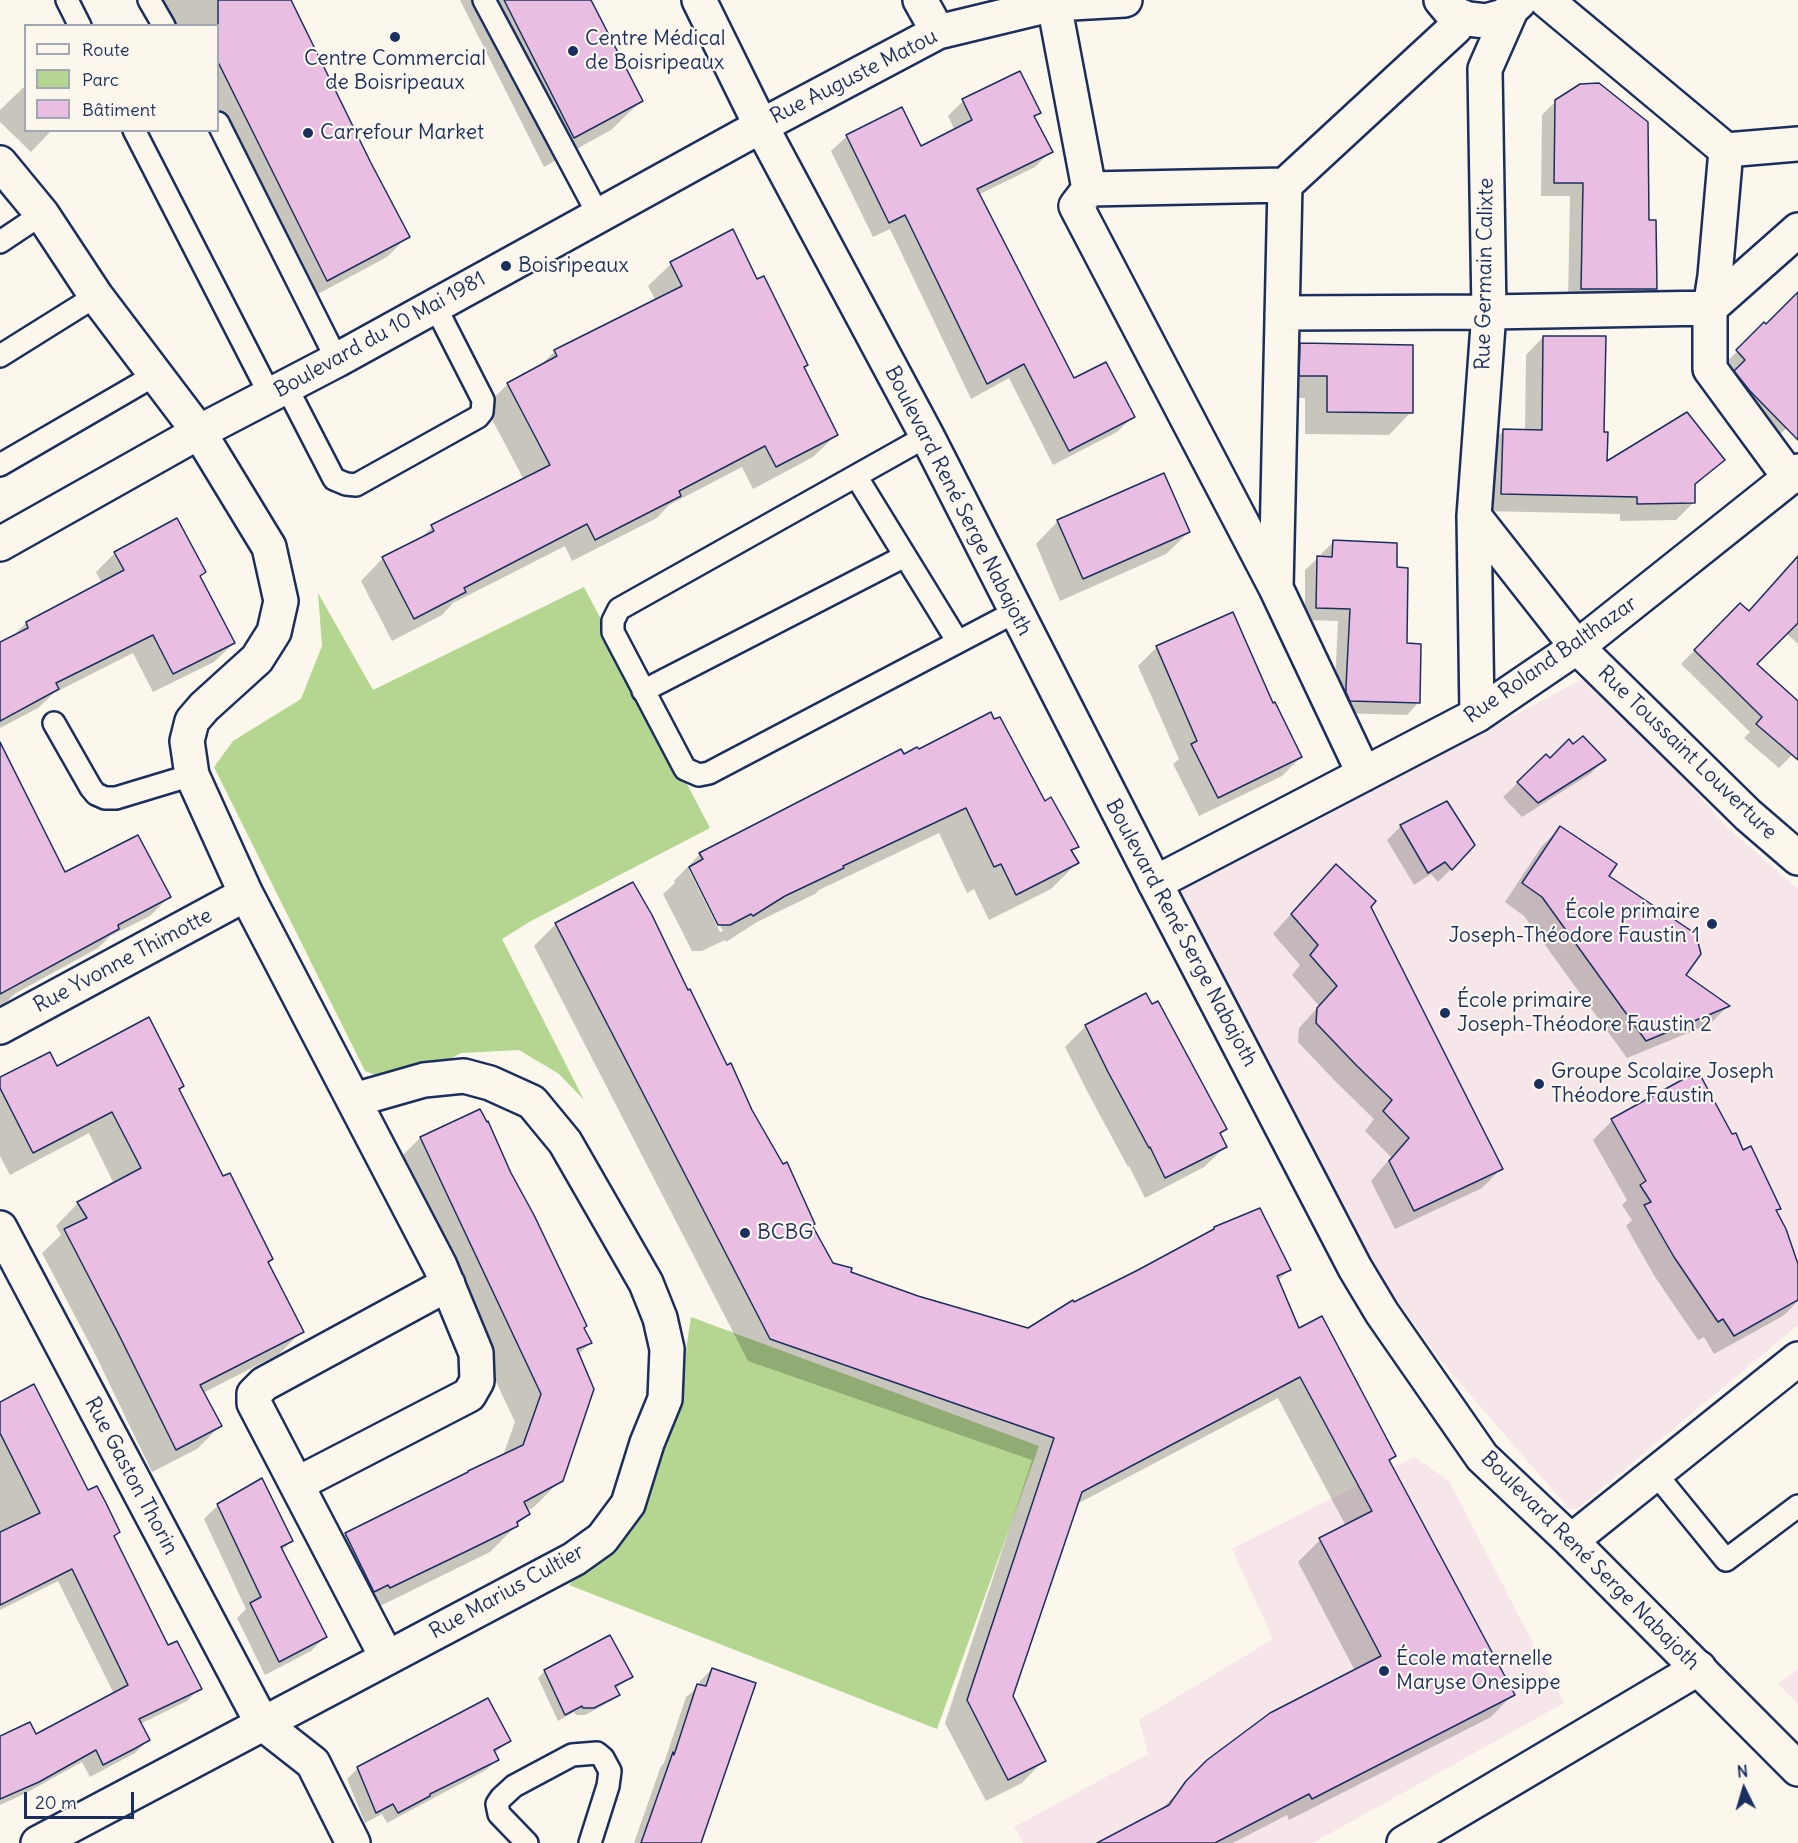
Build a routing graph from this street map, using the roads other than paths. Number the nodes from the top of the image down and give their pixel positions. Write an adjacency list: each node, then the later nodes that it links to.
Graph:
1 (67, 0): 10 (lane)
2 (149, 0): 11 (lane)
3 (484, 0): 23 (lane)
4 (699, 0): 15 (street, Boulevard René Serge Nabajoth)
5 (920, 0): 12 (street)
6 (1125, 0): 8 (street, Rue Auguste Matou)
7 (1527, 3): 9 (street); 13 (street, Rue Germain Calixte); 18 (street)
8 (1054, 4): 12 (street, Rue Auguste Matou); 21 (street)
9 (1445, 9): 13 (street); 20 (street)
10 (79, 24)
11 (163, 24)
12 (938, 32): 15 (street, Rue Auguste Matou)
13 (1485, 69): 29 (street, Rue Germain Calixte)
14 (219, 125): 32 (lane)
15 (761, 126): 23 (street, Boulevard du 10 Mai 1981); 36 (street, Boulevard René Serge Nabajoth)
16 (135, 132): 34 (lane)
17 (1798, 144): 18 (street)
18 (1726, 150): 28 (street)
19 (0, 163): 22 (street)
20 (1285, 185): 21 (street); 30 (street)
21 (1089, 189): 43 (street)
22 (34, 204): 25 (lane); 26 (street)
23 (599, 216): 27 (street, Boulevard du 10 Mai 1981)
24 (1798, 230): 28 (street)
25 (0, 242)
26 (96, 296): 31 (lane); 33 (street)
27 (434, 304): 32 (street, Boulevard du 10 Mai 1981); 34 (lane)
28 (1710, 308): 29 (street); 38 (street)
29 (1489, 312): 30 (street); 40 (street, Rue Germain Calixte)
30 (1282, 313): 43 (street)
31 (0, 356)
32 (337, 360): 34 (street, Boulevard du 10 Mai 1981)
33 (155, 375): 35 (street); 37 (lane)
34 (278, 391): 35 (street, Boulevard du 10 Mai 1981)
35 (199, 432): 41 (street, Boulevard du 10 Mai 1981); 50 (street)
36 (927, 436): 39 (lane); 44 (street, Boulevard René Serge Nabajoth)
37 (0, 465)
38 (1794, 474): 46 (street, Rue Roland Balthazar)
39 (856, 476): 42 (lane); 47 (lane)
40 (1474, 516): 46 (street); 48 (street, Rue Germain Calixte)
41 (0, 544)
42 (905, 556): 45 (lane); 47 (lane)
43 (1276, 588): 51 (street)
44 (1015, 612): 45 (lane); 53 (street, Boulevard René Serge Nabajoth)
45 (958, 642): 47 (lane)
46 (1576, 647): 48 (street, Rue Roland Balthazar); 52 (street, Rue Toussaint Louverture)
47 (643, 691)
48 (1477, 715): 51 (street, Rue Roland Balthazar)
49 (54, 723): 50 (lane)
50 (192, 774): 54 (street)
51 (1364, 774): 53 (street, Rue Roland Balthazar)
52 (1798, 858)
53 (1155, 883): 63 (street, Boulevard René Serge Nabajoth)
54 (246, 894): 55 (street, Rue Yvonne Thimotte); 56 (street)
55 (0, 1027)
56 (354, 1100): 58 (street); 64 (street, Rue Marius Cultier)
57 (0, 1228): 66 (street, Rue Gaston Thorin)
58 (448, 1284): 61 (street); 61 (street)
59 (1798, 1359): 60 (street)
60 (1655, 1473): 62 (lane); 63 (street)
61 (297, 1484): 64 (street)
62 (1798, 1506)
63 (1571, 1541): 65 (street, Boulevard René Serge Nabajoth)
64 (387, 1658): 66 (street, Rue Marius Cultier)
65 (1699, 1668): 67 (street, Boulevard René Serge Nabajoth); 72 (street)
66 (262, 1723): 68 (street, Rue Marius Cultier); 69 (street)
67 (1798, 1769)
68 (38, 1843)
69 (354, 1843)
70 (527, 1843): 71 (lane)
71 (590, 1843)
72 (1404, 1843)

